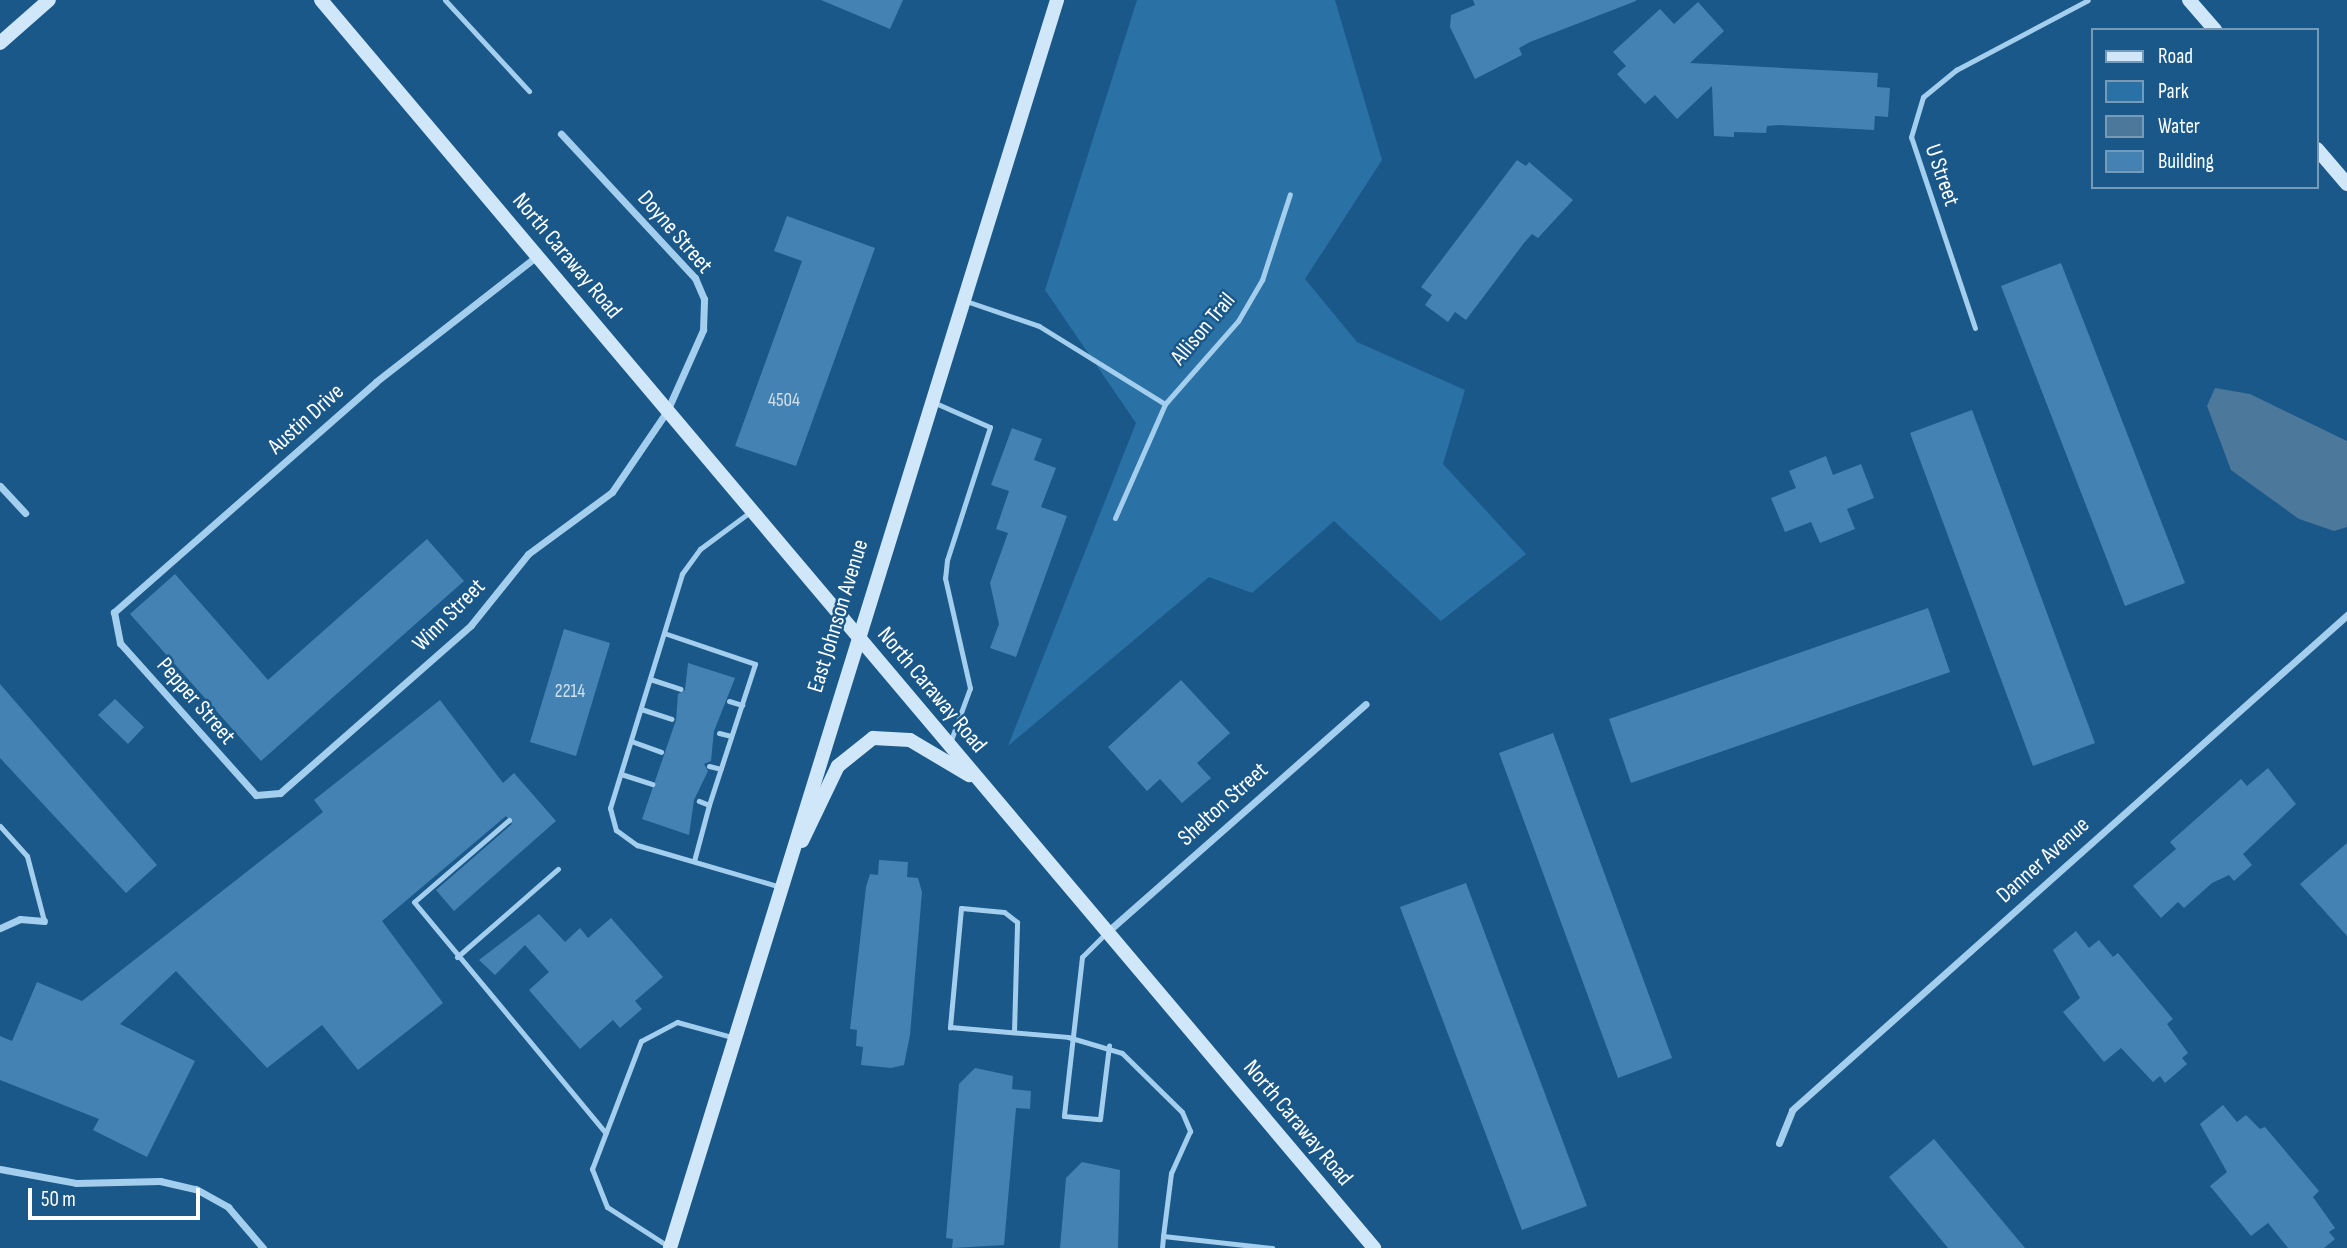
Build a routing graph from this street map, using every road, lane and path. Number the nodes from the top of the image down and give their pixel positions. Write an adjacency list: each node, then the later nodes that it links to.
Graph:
1 (49, 0): 8 (street)
2 (321, 0): 14 (street, North Caraway Road)
3 (445, 0): 9 (lane)
4 (1058, 0): 15 (street, East Johnson Avenue)
5 (2088, 0): 16 (lane, U Street)
6 (2189, 0): 7 (street)
7 (2213, 28)
8 (0, 43)
9 (529, 91)
10 (561, 134): 19 (street, Doyne Street)
11 (2319, 151): 12 (street)
12 (2347, 184)
13 (1290, 194): 18 (lane, Allison Trail)
14 (537, 256): 19 (street, North Caraway Road); 25 (street, Austin Drive)
15 (963, 300): 17 (street, East Johnson Avenue); 18 (lane)
16 (1975, 328)
17 (929, 401): 27 (street, East Johnson Avenue); 38 (lane)
18 (1165, 404): 23 (lane, Allison Trail)
19 (667, 411): 21 (street, North Caraway Road); 45 (street, Winn Street)
20 (0, 486): 22 (street)
21 (752, 511): 26 (lane); 27 (street, North Caraway Road)
22 (25, 513)
23 (1115, 518)
24 (2347, 615): 62 (street, Danner Avenue)
25 (112, 621): 45 (street, Pepper Street)
26 (664, 633): 28 (lane); 32 (lane)
27 (856, 635): 38 (street, North Caraway Road); 52 (street, East Johnson Avenue)
28 (650, 679): 29 (lane); 33 (lane)
29 (680, 689)
30 (729, 701): 32 (lane)
31 (1366, 704): 55 (street, Shelton Street)
32 (741, 705): 36 (lane)
33 (641, 709): 34 (lane); 37 (lane)
34 (671, 719)
35 (719, 733): 36 (lane)
36 (731, 736): 41 (lane)
37 (631, 741): 39 (lane); 42 (lane)
38 (949, 746): 43 (street, North Caraway Road)
39 (661, 752)
40 (709, 766): 41 (lane)
41 (721, 769): 47 (lane)
42 (621, 774): 44 (lane); 50 (lane)
43 (979, 780): 52 (street); 55 (street, North Caraway Road)
44 (652, 784)
45 (264, 796)
46 (699, 801): 47 (lane)
47 (709, 805): 50 (lane)
48 (509, 820): 56 (lane)
49 (0, 826): 53 (lane)
50 (694, 861): 52 (lane)
51 (558, 869): 56 (lane)
52 (781, 887): 59 (street, East Johnson Avenue)
53 (44, 921): 54 (street)
54 (0, 928)
55 (1106, 933): 58 (lane); 69 (street, North Caraway Road)
56 (457, 957): 61 (lane)
57 (1014, 1032): 57 (lane); 58 (lane)
58 (1068, 1037): 60 (lane); 60 (lane)
59 (735, 1038): 61 (lane); 66 (street, East Johnson Avenue)
60 (1109, 1046): 64 (lane)
61 (606, 1133): 66 (lane)
62 (1779, 1143)
63 (0, 1169): 65 (street)
64 (1163, 1236): 67 (lane); 68 (lane)
65 (263, 1248)
66 (670, 1248)
67 (1162, 1248)
68 (1272, 1248)
69 (1374, 1248)

